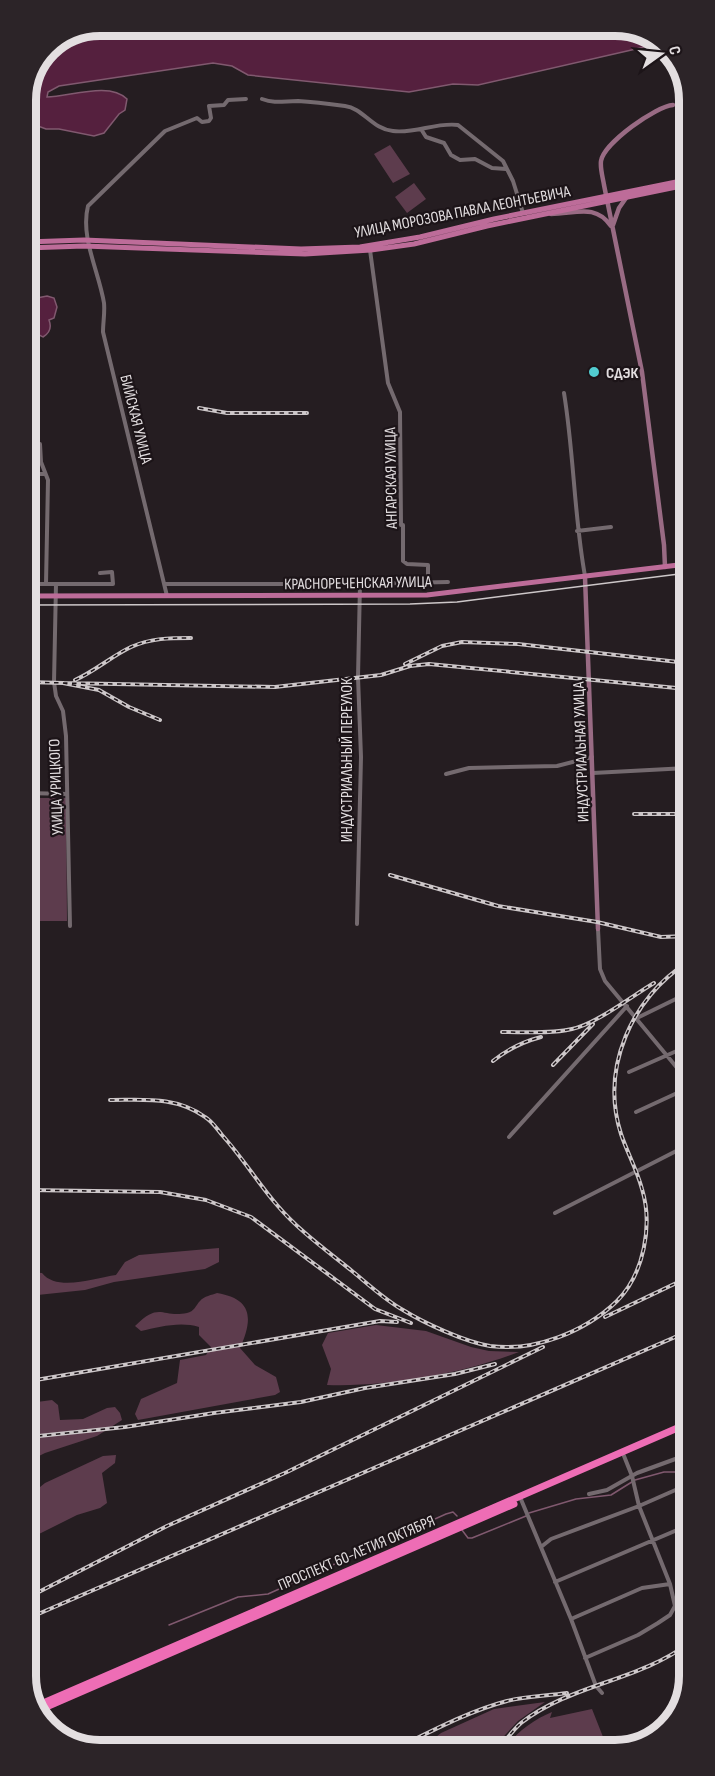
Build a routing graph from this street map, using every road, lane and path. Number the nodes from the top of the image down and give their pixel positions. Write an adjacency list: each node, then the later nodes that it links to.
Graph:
1 (246, 99): 14 (street, БИЙСКАЯ УЛИЦА)
2 (262, 99): 4 (street)
3 (673, 105): 9 (main road)
4 (421, 129): 5 (street); 5 (street)
5 (507, 169): 10 (street)
6 (679, 182): 9 (main road, УЛИЦА МОРОЗОВА ПАВЛА ЛЕОНТЬЕВИЧА)
7 (679, 186): 8 (main road, УЛИЦА МОРОЗОВА ПАВЛА ЛЕОНТЬЕВИЧА)
8 (641, 194): 9 (main road, УЛИЦА МОРОЗОВА ПАВЛА ЛЕОНТЬЕВИЧА); 12 (main road)
9 (607, 198): 10 (main road, УЛИЦА МОРОЗОВА ПАВЛА ЛЕОНТЬЕВИЧА); 11 (main road, УЛИЦА МОРОЗОВА ПАВЛА ЛЕОНТЬЕВИЧА); 12 (main road)
10 (524, 213): 16 (main road, УЛИЦА МОРОЗОВА ПАВЛА ЛЕОНТЬЕВИЧА)
11 (548, 214): 12 (main road); 16 (main road, УЛИЦА МОРОЗОВА ПАВЛА ЛЕОНТЬЕВИЧА)
12 (613, 228): 24 (main road)
13 (36, 242): 14 (main road, УЛИЦА МОРОЗОВА ПАВЛА ЛЕОНТЬЕВИЧА)
14 (89, 244): 15 (main road, УЛИЦА МОРОЗОВА ПАВЛА ЛЕОНТЬЕВИЧА); 16 (main road, УЛИЦА МОРОЗОВА ПАВЛА ЛЕОНТЬЕВИЧА); 16 (main road, УЛИЦА МОРОЗОВА ПАВЛА ЛЕОНТЬЕВИЧА); 31 (street, БИЙСКАЯ УЛИЦА)
15 (36, 247)
16 (370, 248): 33 (street, АНГАРСКАЯ УЛИЦА)
17 (564, 393): 22 (street, ИНДУСТРИАЛЬНАЯ УЛИЦА)
18 (40, 444): 20 (street)
19 (36, 474): 20 (street)
20 (45, 474): 29 (street)
21 (611, 527): 22 (street)
22 (577, 531): 26 (street, ИНДУСТРИАЛЬНАЯ УЛИЦА)
23 (679, 565): 24 (main road, КРАСНОРЕЧЕНСКАЯ УЛИЦА)
24 (665, 567): 26 (main road, КРАСНОРЕЧЕНСКАЯ УЛИЦА)
25 (100, 573): 30 (street)
26 (585, 577): 37 (main road, КРАСНОРЕЧЕНСКАЯ УЛИЦА); 38 (main road, ИНДУСТРИАЛЬНАЯ УЛИЦА)
27 (447, 582): 33 (street)
28 (36, 584): 29 (street)
29 (46, 584): 30 (street)
30 (57, 584): 35 (street, УЛИЦА УРИЦКОГО)
31 (165, 584): 32 (street); 36 (street, БИЙСКАЯ УЛИЦА)
32 (360, 584): 33 (street); 37 (street, ИНДУСТРИАЛЬНЫЙ ПЕРЕУЛОК)
33 (428, 584)
34 (36, 596): 35 (main road, КРАСНОРЕЧЕНСКАЯ УЛИЦА)
35 (56, 596): 36 (main road, КРАСНОРЕЧЕНСКАЯ УЛИЦА); 43 (street, УЛИЦА УРИЦКОГО)
36 (167, 596): 37 (main road, КРАСНОРЕЧЕНСКАЯ УЛИЦА)
37 (360, 596): 44 (street, ИНДУСТРИАЛЬНЫЙ ПЕРЕУЛОК)
38 (592, 757): 40 (main road, ИНДУСТРИАЛЬНАЯ УЛИЦА); 41 (street)
39 (679, 768): 40 (street)
40 (593, 773): 46 (main road, ИНДУСТРИАЛЬНАЯ УЛИЦА)
41 (446, 774)
42 (36, 794): 43 (street)
43 (68, 794): 45 (street, УЛИЦА УРИЦКОГО)
44 (357, 924)
45 (70, 926)
46 (597, 929): 48 (street, ИНДУСТРИАЛЬНАЯ УЛИЦА)
47 (679, 997): 49 (street)
48 (627, 1006): 49 (street, ИНДУСТРИАЛЬНАЯ УЛИЦА); 56 (street)
49 (637, 1018): 51 (street, ИНДУСТРИАЛЬНАЯ УЛИЦА)
50 (679, 1050): 51 (street)
51 (667, 1056): 52 (street, ИНДУСТРИАЛЬНАЯ УЛИЦА); 53 (street)
52 (679, 1070)
53 (629, 1072)
54 (679, 1092): 55 (street)
55 (636, 1112)
56 (509, 1137)
57 (679, 1149): 58 (street)
58 (555, 1213)
59 (679, 1429): 66 (highway, ПРОСПЕКТ 60-ЛЕТИЯ ОКТЯБРЯ)
60 (679, 1430): 61 (highway, ПРОСПЕКТ 60-ЛЕТИЯ ОКТЯБРЯ)
61 (624, 1456): 63 (street); 66 (highway, ПРОСПЕКТ 60-ЛЕТИЯ ОКТЯБРЯ)
62 (679, 1458): 63 (street)
63 (633, 1477): 65 (street); 67 (street)
64 (679, 1488): 67 (street)
65 (589, 1494)
66 (520, 1499): 70 (street); 78 (highway, ПРОСПЕКТ 60-ЛЕТИЯ ОКТЯБРЯ); 79 (highway, ПРОСПЕКТ 60-ЛЕТИЯ ОКТЯБРЯ)
67 (639, 1506): 69 (street); 70 (street)
68 (679, 1529): 69 (street)
69 (651, 1541): 71 (street); 72 (street)
70 (540, 1547): 71 (street)
71 (555, 1582): 75 (street)
72 (670, 1584): 74 (street); 75 (street)
73 (679, 1604): 74 (street)
74 (675, 1606): 76 (street)
75 (571, 1619): 76 (street)
76 (585, 1658): 77 (street)
77 (602, 1694)
78 (43, 1703)
79 (45, 1708)

